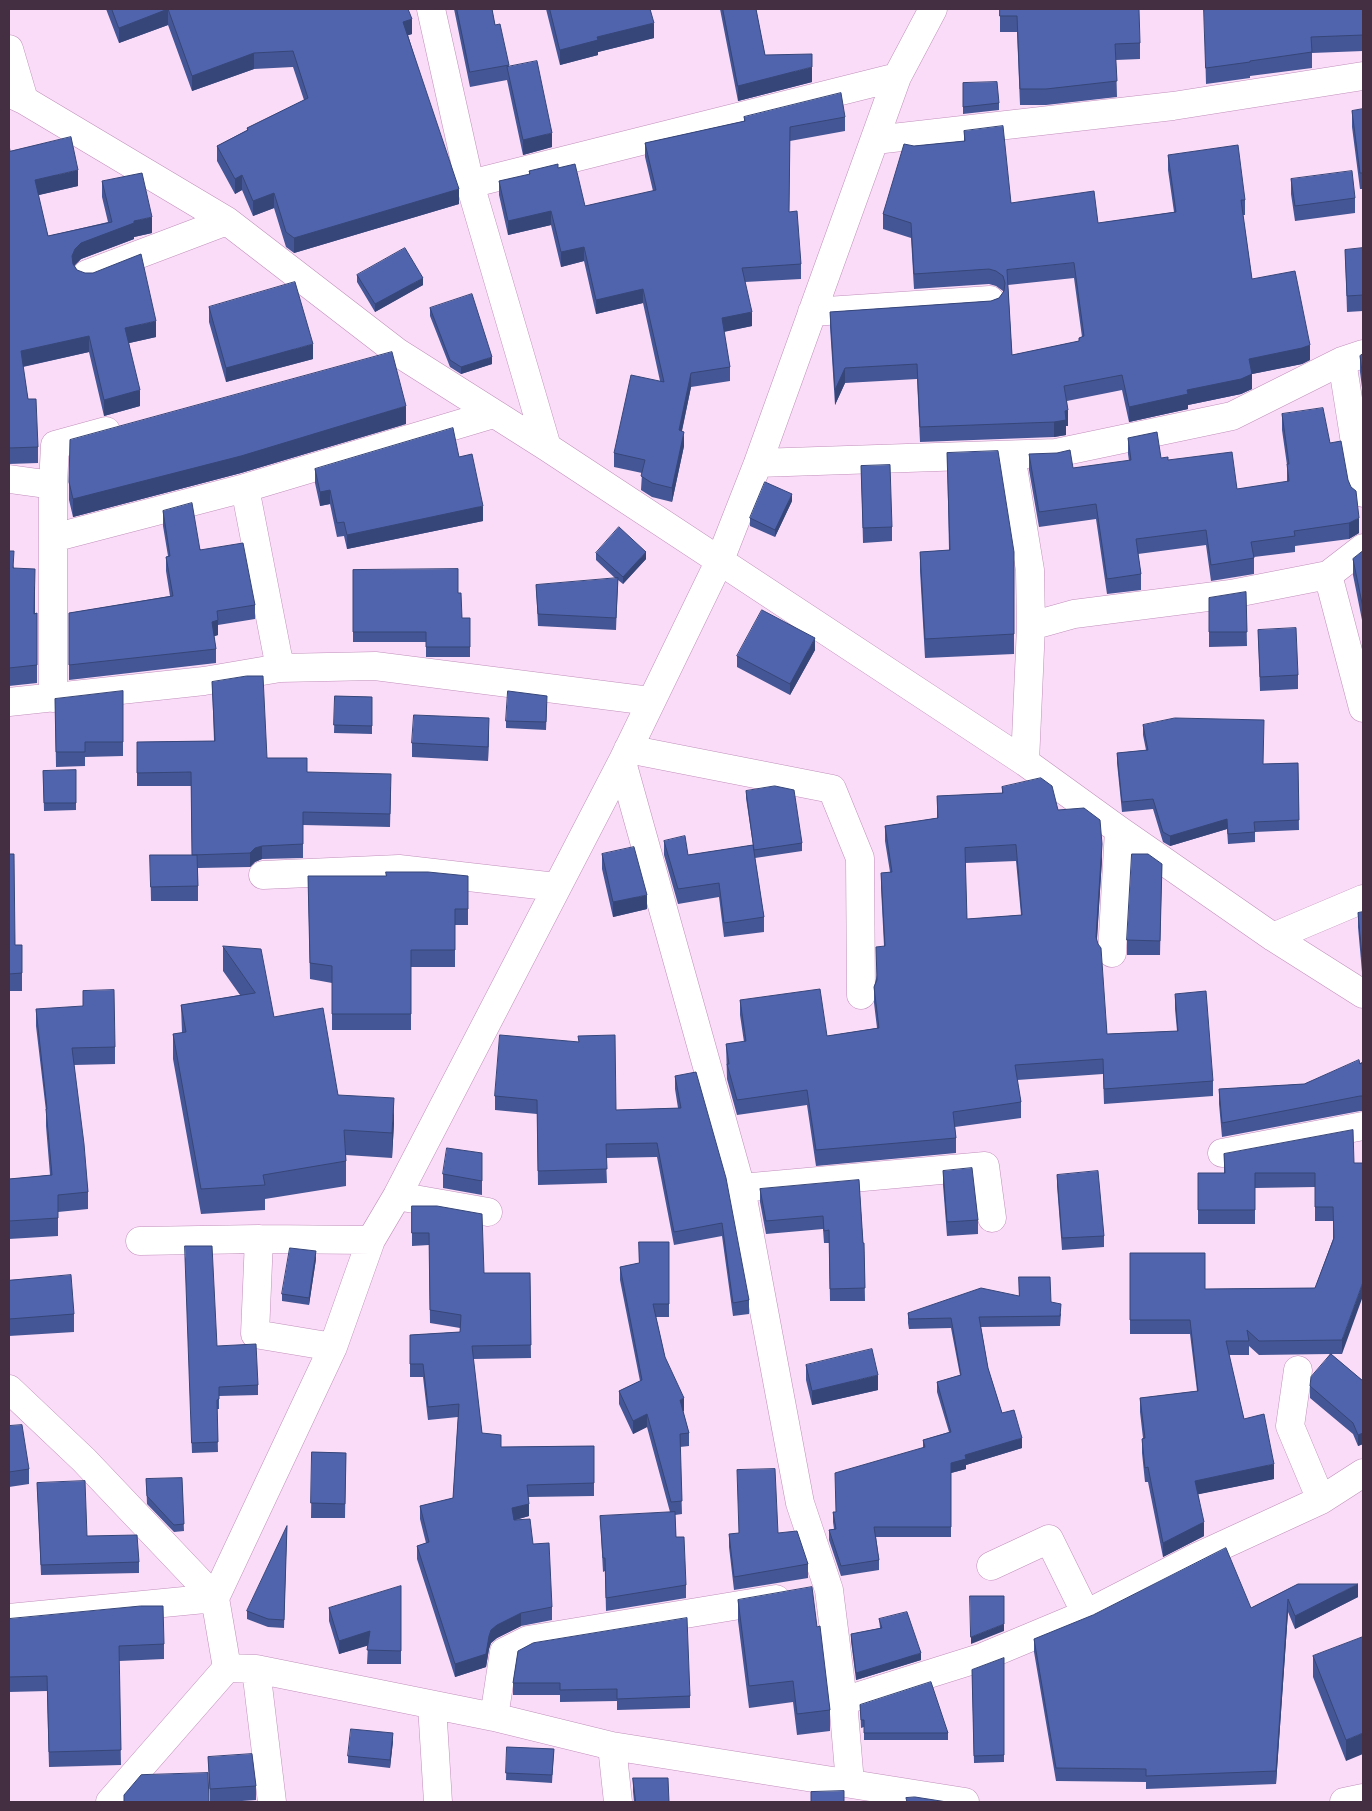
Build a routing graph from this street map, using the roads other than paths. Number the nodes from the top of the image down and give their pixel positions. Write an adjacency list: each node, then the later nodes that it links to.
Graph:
1 (432, 9): 8 (street)
2 (932, 9): 5 (street)
3 (9, 49): 6 (street)
4 (1363, 76): 7 (street)
5 (897, 77): 7 (street); 8 (street)
6 (16, 96): 9 (street)
7 (875, 140): 12 (street)
8 (470, 184): 18 (street)
9 (227, 221): 10 (street); 13 (street)
10 (87, 274)
11 (990, 300): 12 (street)
12 (812, 312): 20 (street)
13 (397, 352): 15 (street); 16 (street)
14 (1353, 357): 19 (street); 24 (street)
15 (368, 360)
16 (493, 414): 18 (street); 23 (street)
17 (131, 424): 22 (street)
18 (548, 447): 27 (street)
19 (1010, 455): 20 (street); 29 (street)
20 (758, 463): 27 (street)
21 (9, 479): 22 (street)
22 (53, 485): 25 (street)
23 (245, 488): 25 (street); 30 (street)
24 (1363, 493)
25 (53, 538): 31 (street)
26 (1363, 548): 28 (street)
27 (720, 560): 32 (street); 36 (street)
28 (1328, 575): 29 (street); 34 (street)
29 (1031, 626): 36 (street)
30 (280, 668): 31 (street); 32 (street)
31 (53, 698): 33 (street)
32 (650, 701): 35 (street)
33 (9, 702)
34 (1363, 708)
35 (625, 755): 39 (street); 44 (street); 47 (street)
36 (1025, 762): 37 (street)
37 (1119, 830): 41 (street); 42 (street)
38 (263, 875): 39 (street)
39 (556, 887): 48 (street)
40 (1363, 899): 41 (street)
41 (1273, 937): 43 (street)
42 (1112, 953)
43 (1363, 994)
44 (861, 995)
45 (1363, 1126): 46 (street)
46 (1222, 1153)
47 (741, 1188): 50 (street); 60 (street)
48 (397, 1196): 49 (street); 52 (street)
49 (488, 1212)
50 (992, 1218)
51 (259, 1239): 52 (street); 53 (street); 54 (street)
52 (371, 1240): 54 (street)
53 (140, 1241)
54 (333, 1347): 61 (street)
55 (1298, 1370): 58 (street)
56 (9, 1389): 61 (street)
57 (1363, 1473): 58 (street)
58 (1320, 1500): 62 (street)
59 (991, 1566): 62 (street)
60 (829, 1590): 66 (street); 68 (street)
61 (215, 1598): 63 (street); 64 (street)
62 (1086, 1614): 66 (street)
63 (9, 1618)
64 (227, 1668): 65 (street); 72 (street)
65 (256, 1668): 67 (street); 73 (street)
66 (843, 1701): 70 (street)
67 (432, 1705): 68 (street); 74 (street)
68 (494, 1717): 69 (street)
69 (612, 1746): 70 (street); 75 (street)
70 (850, 1783): 76 (street)
71 (1363, 1798): 77 (street)
72 (110, 1802)
73 (272, 1802)
74 (438, 1802)
75 (618, 1802)
76 (964, 1802)
77 (1344, 1802)

